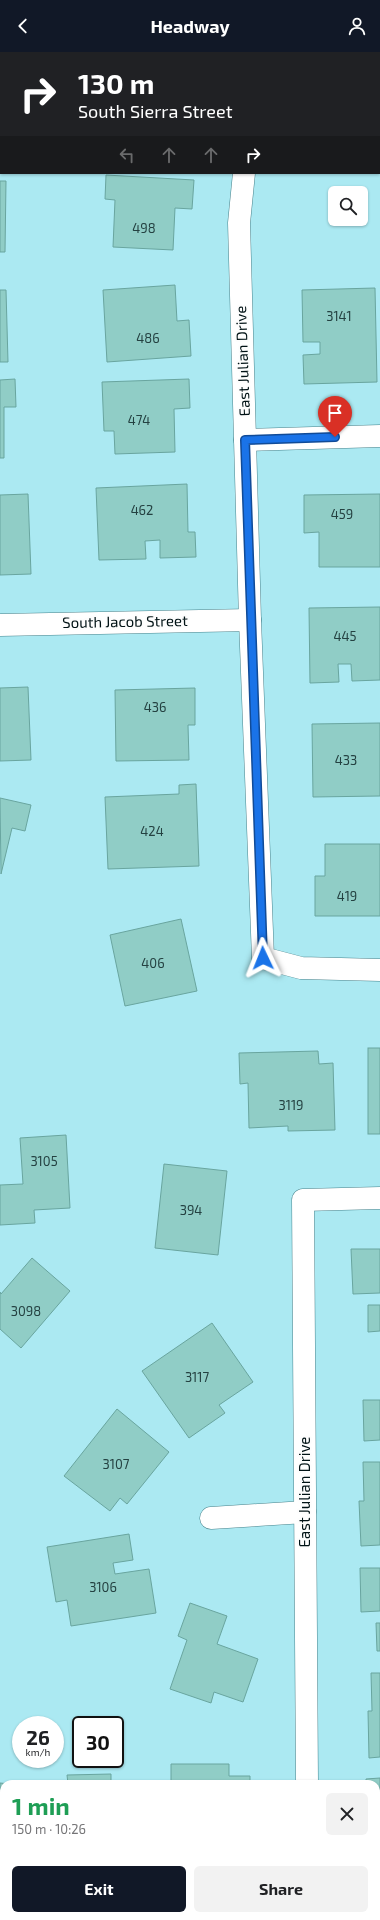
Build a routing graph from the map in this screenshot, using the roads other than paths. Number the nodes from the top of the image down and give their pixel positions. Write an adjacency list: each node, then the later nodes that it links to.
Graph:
1 (244, 174): 3 (street, East Julian Drive)
2 (380, 436): 3 (street)
3 (245, 440): 4 (street, East Julian Drive)
4 (250, 620): 5 (street, South Jacob Street); 6 (street, East Julian Drive)
5 (0, 625)
6 (380, 970)
7 (380, 1198): 8 (street, East Julian Drive)
8 (305, 1512): 9 (street); 10 (street, East Julian Drive)
9 (211, 1518)
10 (308, 1780)

